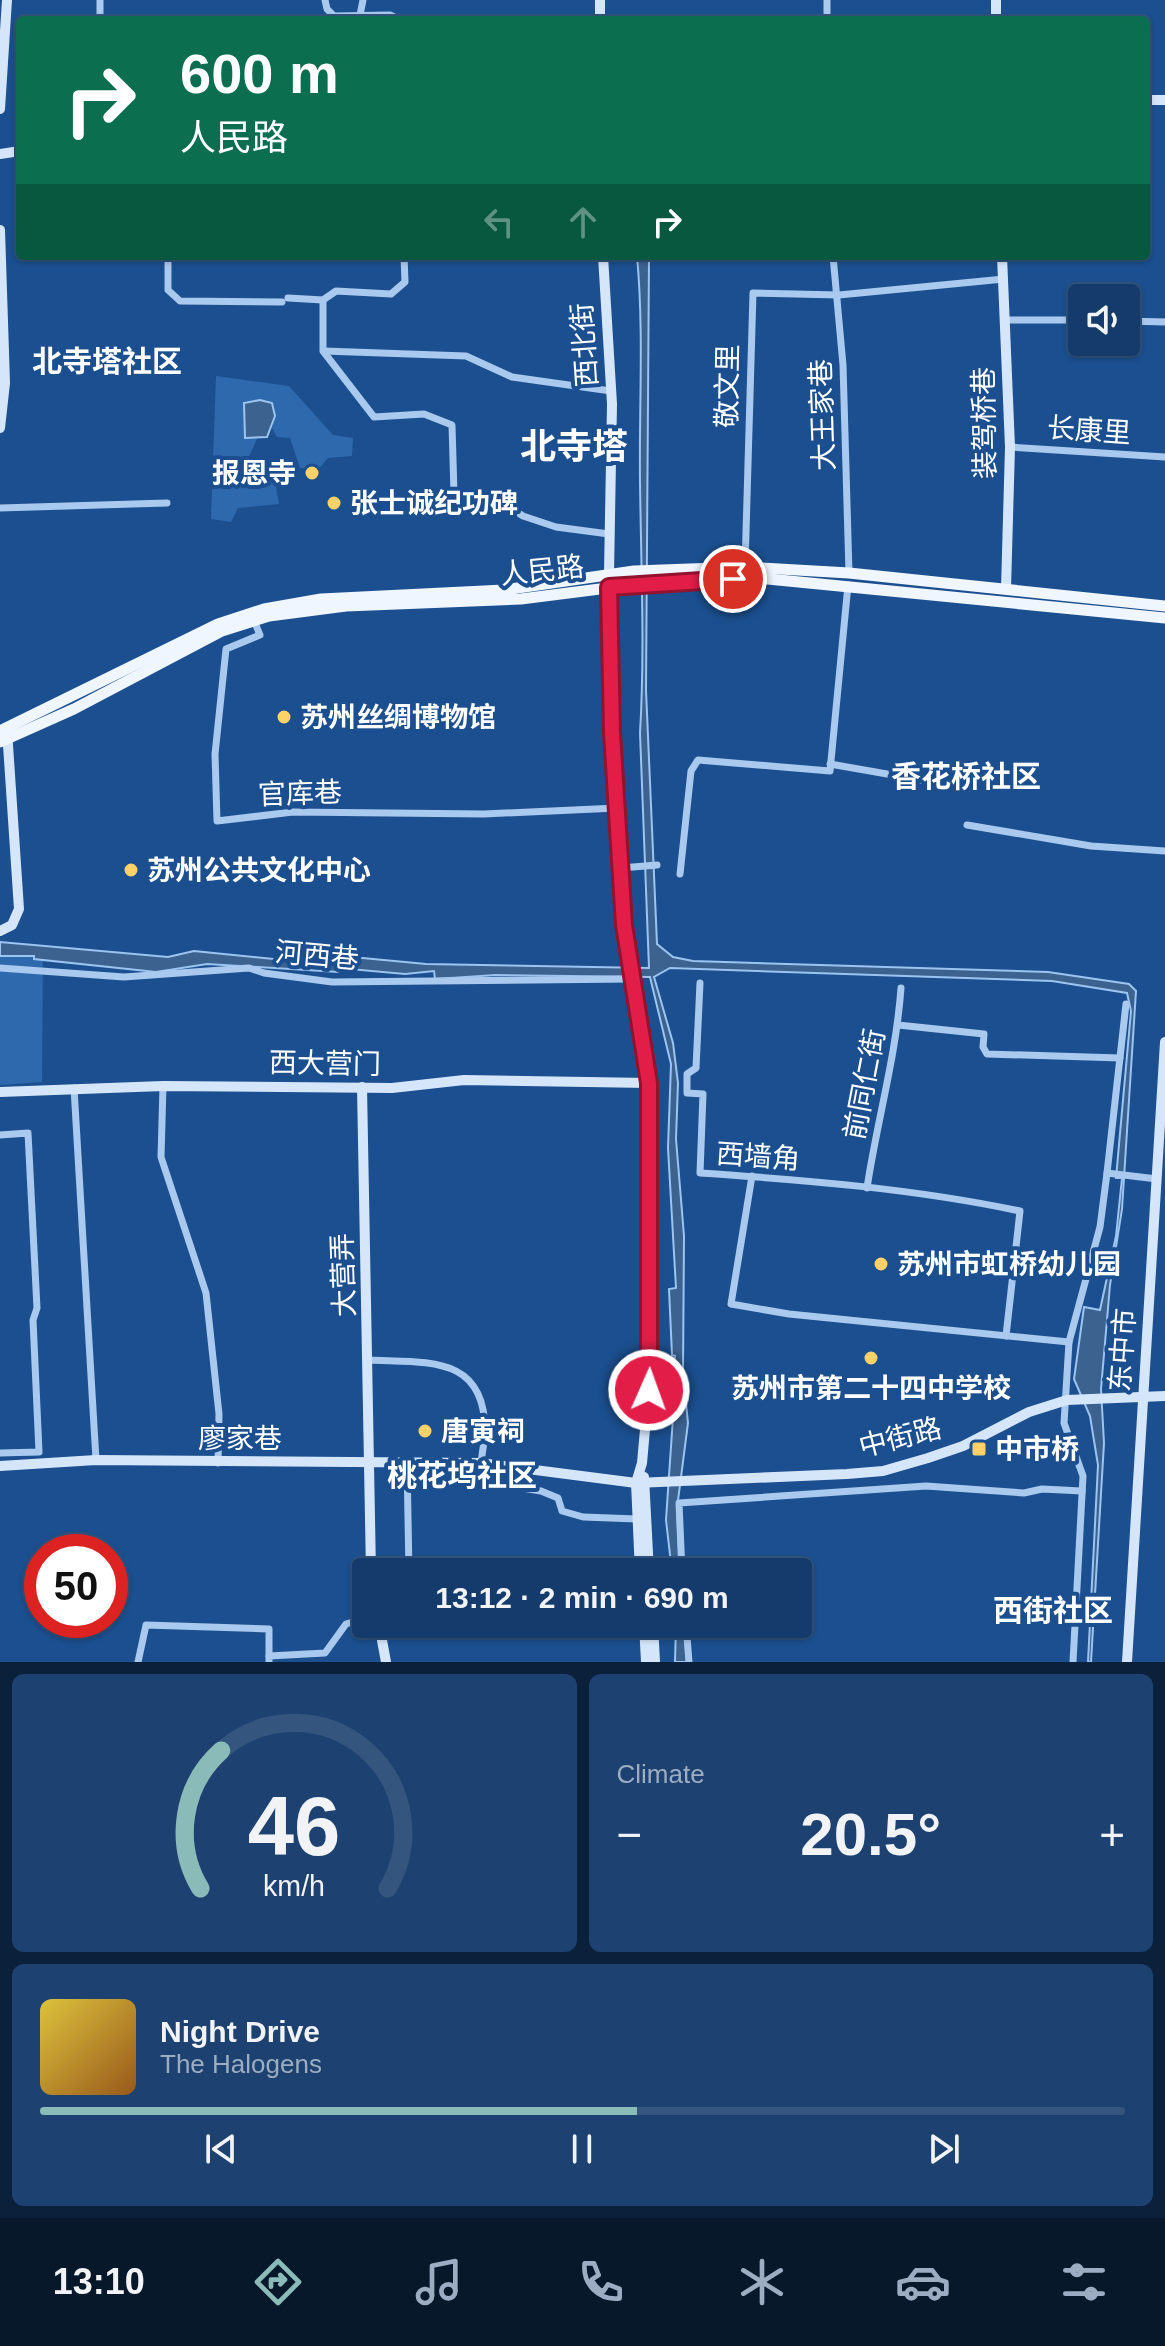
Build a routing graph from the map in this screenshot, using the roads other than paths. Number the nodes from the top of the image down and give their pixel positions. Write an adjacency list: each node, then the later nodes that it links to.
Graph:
1 (7, 0): 6 (street)
2 (363, 0): 3 (street)
3 (360, 15): 4 (street); 5 (street)
4 (351, 16)
5 (392, 16)
6 (2, 32): 7 (street)
7 (0, 109)
8 (0, 230): 23 (street)
9 (168, 260): 16 (street)
10 (404, 260): 16 (street)
11 (603, 260): 22 (street, 西北街)
12 (834, 260): 15 (street, 大王家巷)
13 (1002, 260): 14 (street, 装驾桥巷)
14 (1004, 279): 15 (street); 17 (street, 装驾桥巷)
15 (839, 295): 29 (street, 敬文里); 31 (street, 大王家巷)
16 (323, 300): 21 (street)
17 (1006, 320): 18 (street); 24 (street, 装驾桥巷)
18 (1068, 320)
19 (1140, 321): 20 (street)
20 (1165, 322)
21 (323, 351): 22 (street); 28 (street)
22 (611, 391): 28 (street, 西北街)
23 (0, 427)
24 (1010, 447): 25 (street, 长康里); 33 (street, 装驾桥巷)
25 (1165, 457)
26 (167, 503): 27 (street)
27 (0, 508)
28 (609, 534): 32 (street, 西北街)
29 (745, 567): 30 (main road, 人民路); 31 (main road, 人民路)
30 (655, 576): 31 (main road, 人民路); 32 (main road, 人民路)
31 (849, 579): 33 (main road, 人民路); 36 (main road, 人民路); 38 (street, 大王家巷)
32 (609, 580): 35 (main road, 人民路); 40 (street, 西北街)
33 (1006, 589): 34 (main road, 人民路)
34 (1165, 606)
35 (252, 616): 37 (main road, 人民路); 40 (street, 官库巷)
36 (1165, 618)
37 (4, 735): 46 (street)
38 (830, 764): 39 (street); 45 (street)
39 (973, 789)
40 (617, 808): 44 (street, 西北街)
41 (967, 825): 42 (street)
42 (1165, 851)
43 (657, 865): 44 (street)
44 (621, 868): 48 (street, 西北街)
45 (680, 874)
46 (0, 931)
47 (0, 968): 48 (street, 河西巷)
48 (631, 974): 55 (street, 西北街)
49 (700, 983): 63 (street, 西墙角)
50 (901, 988): 52 (street, 前同仁街)
51 (1126, 1004): 54 (street)
52 (898, 1025): 54 (street); 64 (street, 前同仁街)
53 (1165, 1042): 61 (street, 东中市)
54 (1120, 1058): 62 (street)
55 (649, 1083): 57 (street, 西大营门); 78 (street, 西北街)
56 (163, 1086): 57 (street, 西大营门); 58 (street, 西大营门); 74 (street)
57 (362, 1087): 67 (street, 大营弄)
58 (74, 1088): 59 (street, 西大营门); 72 (street)
59 (0, 1092)
60 (0, 1135): 71 (street)
61 (1160, 1171): 62 (street); 68 (street, 东中市)
62 (1110, 1173): 66 (street)
63 (752, 1176): 64 (street, 西墙角); 65 (street)
64 (867, 1188): 65 (street, 西墙角)
65 (1006, 1336): 66 (street)
66 (1069, 1342): 70 (street)
67 (368, 1360): 73 (street, 大营弄); 76 (street)
68 (1144, 1395): 69 (street, 中街路); 70 (street, 中街路); 98 (street, 东中市)
69 (1165, 1396)
70 (1072, 1400): 78 (street, 中街路); 79 (street)
71 (0, 1453)
72 (96, 1460): 74 (street, 廖家巷); 77 (street, 廖家巷)
73 (369, 1460): 74 (street, 廖家巷); 75 (street, 廖家巷); 81 (street, 大营弄)
74 (218, 1463)
75 (407, 1463): 76 (street, 廖家巷); 82 (street)
76 (481, 1463): 78 (street, 廖家巷); 80 (street)
77 (0, 1466)
78 (640, 1483): 80 (street); 84 (street)
79 (1082, 1491): 85 (street); 97 (street)
80 (637, 1519): 83 (street)
81 (371, 1558)
82 (409, 1558)
83 (639, 1558)
84 (648, 1558)
85 (681, 1558)
86 (352, 1622): 91 (street)
87 (382, 1638): 93 (street)
88 (645, 1638): 94 (street)
89 (654, 1638): 95 (street)
90 (687, 1638): 96 (street)
91 (269, 1659): 92 (street)
92 (138, 1662)
93 (386, 1662)
94 (646, 1662)
95 (655, 1662)
96 (689, 1662)
97 (1073, 1662)
98 (1127, 1662)

